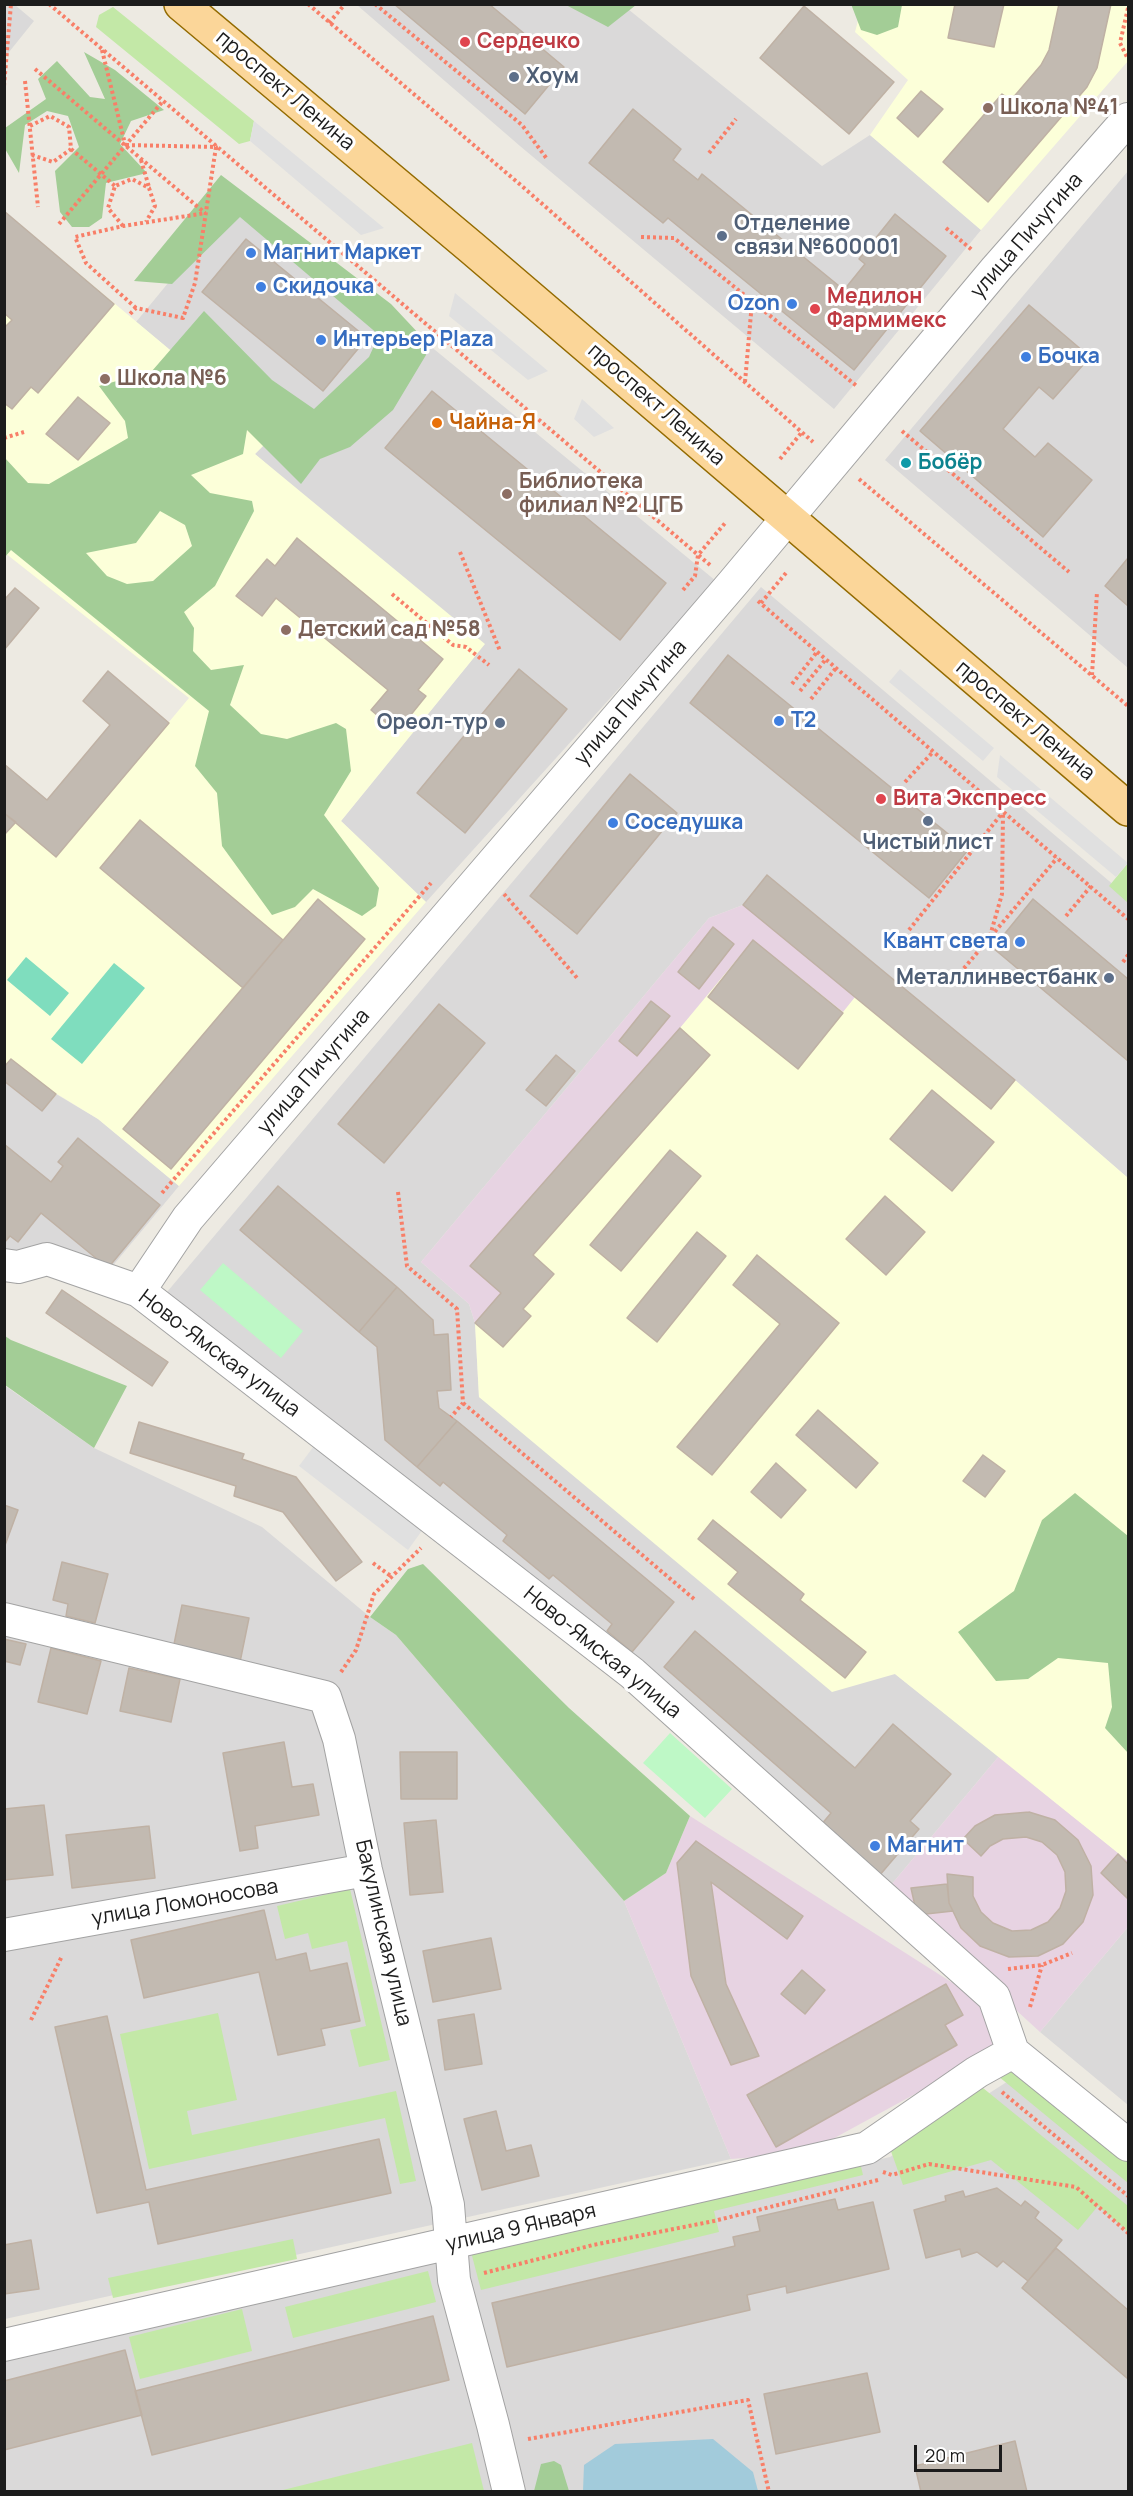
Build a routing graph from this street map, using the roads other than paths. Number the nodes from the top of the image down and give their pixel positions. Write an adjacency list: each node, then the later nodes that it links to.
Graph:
1 (181, 4): 3 (main road, проспект Ленина)
2 (1128, 119): 3 (street, улица Пичугина)
3 (788, 518): 4 (main road, проспект Ленина); 6 (street, улица Пичугина)
4 (1128, 809)
5 (4, 1265): 6 (street, Ново-Ямская улица)
6 (139, 1291): 10 (street, Ново-Ямская улица)
7 (4, 1619): 8 (street, Бакулинская улица)
8 (366, 1870): 9 (street, улица Ломоносова); 12 (street, Бакулинская улица)
9 (4, 1935)
10 (1013, 2052): 11 (street); 12 (street, улица 9 Января)
11 (1128, 2145)
12 (451, 2245): 13 (street, улица 9 Января); 14 (street, Бакулинская улица)
13 (4, 2345)
14 (508, 2492)

